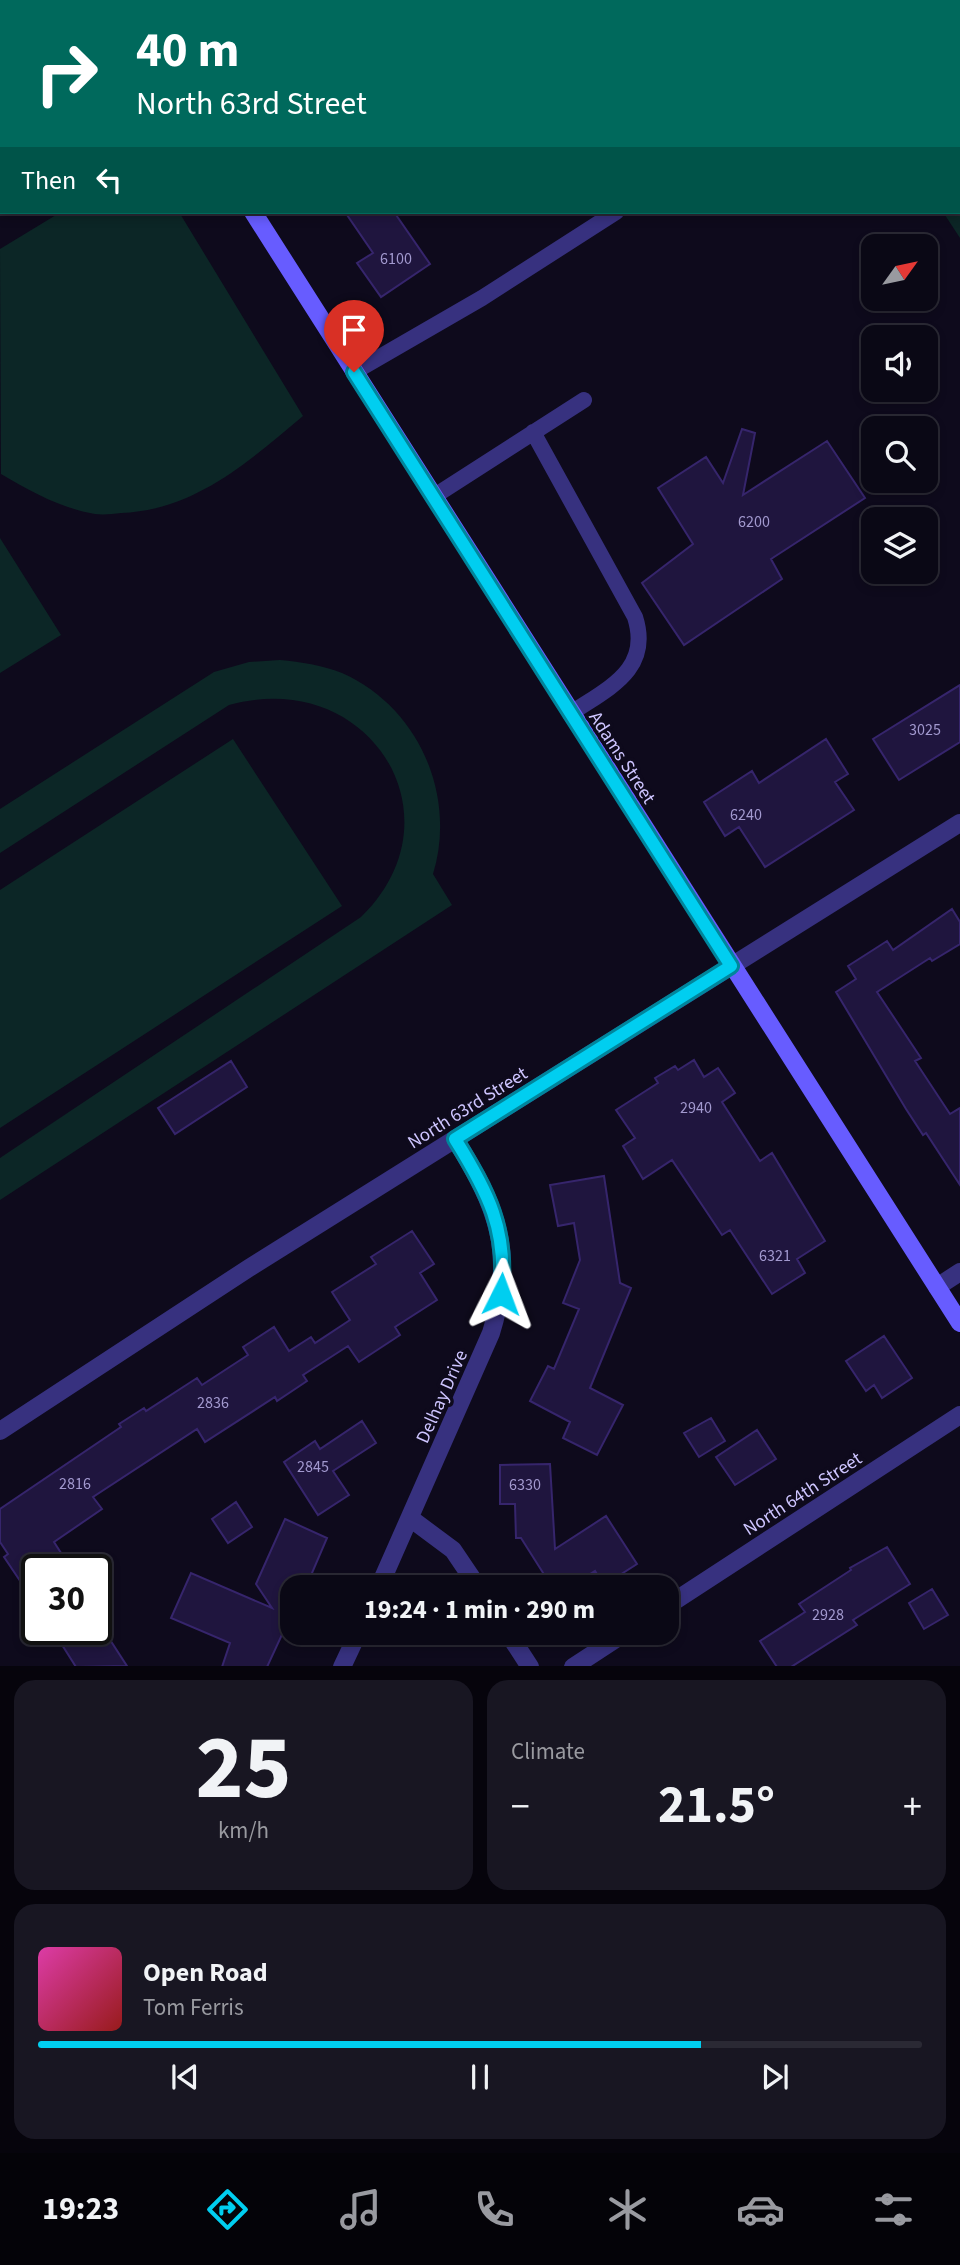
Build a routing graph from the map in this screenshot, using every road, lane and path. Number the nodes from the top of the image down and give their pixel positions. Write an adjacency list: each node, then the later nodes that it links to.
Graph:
1 (254, 214): 3 (main road, Adams Street)
2 (613, 214): 3 (lane)
3 (354, 372): 6 (main road, Adams Street)
4 (584, 400): 5 (lane)
5 (533, 432): 6 (lane); 7 (lane)
6 (433, 497): 7 (main road, Adams Street)
7 (570, 714): 9 (main road, Adams Street)
8 (960, 823): 9 (street, North 63rd Street)
9 (731, 966): 10 (street, North 63rd Street); 12 (main road, Adams Street)
10 (455, 1139): 15 (street, North 63rd Street); 16 (street, Delhay Drive)
11 (960, 1272): 12 (street)
12 (937, 1287): 13 (main road, Adams Street)
13 (960, 1322)
14 (960, 1415): 19 (street, North 64th Street)
15 (0, 1430)
16 (410, 1518): 17 (street, Delhay Drive); 18 (street)
17 (384, 1575)
18 (470, 1575)
19 (679, 1598)
20 (352, 1645): 23 (street)
21 (516, 1645): 24 (street)
22 (607, 1645): 25 (street)
23 (342, 1666)
24 (529, 1666)
25 (575, 1666)

